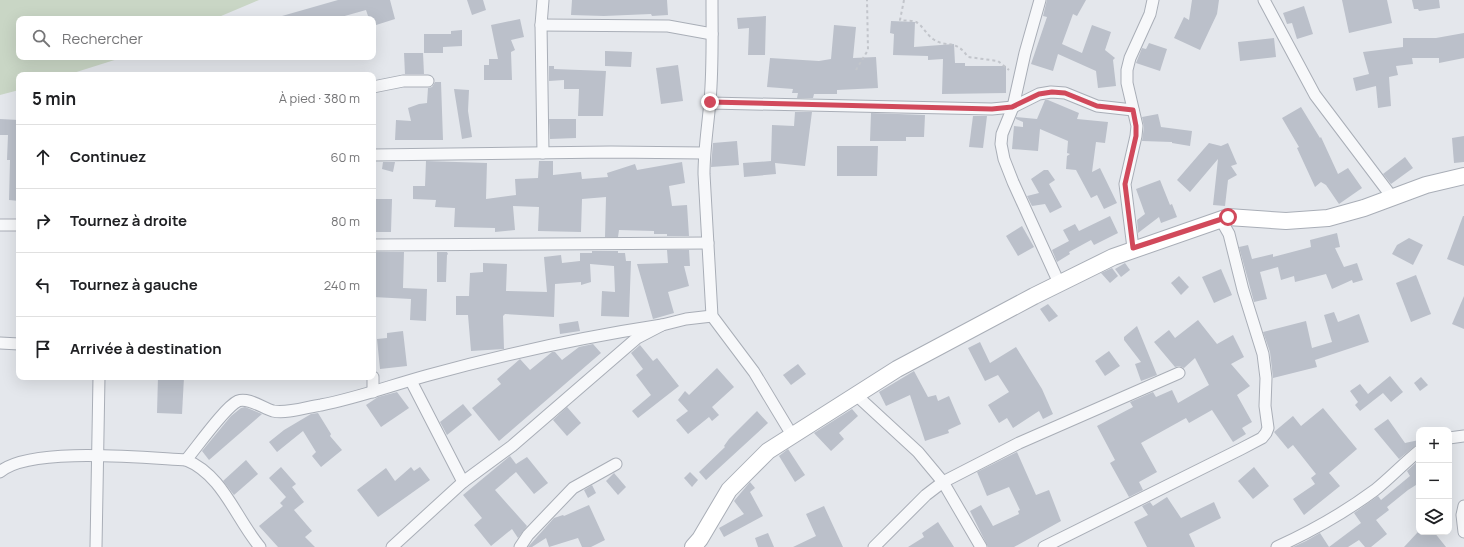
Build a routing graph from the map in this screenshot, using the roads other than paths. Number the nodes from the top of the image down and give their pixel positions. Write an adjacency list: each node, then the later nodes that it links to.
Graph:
1 (543, 0): 6 (street)
2 (712, 0): 7 (street)
3 (1040, 0): 11 (street)
4 (1153, 0): 12 (street)
5 (1264, 0): 17 (street)
6 (541, 25): 7 (street); 13 (street)
7 (712, 34): 10 (street)
8 (428, 81): 9 (street)
9 (376, 86)
10 (710, 102): 11 (street); 14 (street)
11 (1012, 107): 12 (street); 24 (street)
12 (1133, 110): 23 (street)
13 (543, 153): 14 (street); 15 (street)
14 (704, 153): 21 (street)
15 (376, 155)
16 (1464, 176): 17 (street)
17 (1392, 198): 18 (street)
18 (1221, 220): 23 (street); 54 (street)
19 (0, 225): 20 (street)
20 (16, 225)
21 (708, 243): 22 (street); 25 (street)
22 (376, 245)
23 (1133, 248): 24 (street)
24 (1059, 283): 34 (street)
25 (712, 316): 26 (street); 35 (street)
26 (662, 325): 32 (street); 43 (street)
27 (0, 343): 28 (street)
28 (16, 344)
29 (1179, 373): 44 (street)
30 (99, 380): 39 (street)
31 (373, 380): 33 (street)
32 (411, 381): 33 (street); 43 (street)
33 (374, 392): 40 (street)
34 (855, 394): 35 (street); 44 (street)
35 (792, 434): 51 (street)
36 (1464, 436): 37 (street)
37 (1452, 438)
38 (1416, 454): 55 (street)
39 (98, 456): 40 (street); 42 (street); 47 (street)
40 (186, 460): 48 (street)
41 (616, 464): 50 (street)
42 (0, 472)
43 (463, 482): 49 (street)
44 (943, 482): 52 (street); 53 (street)
45 (1464, 506): 46 (street)
46 (1464, 532)
47 (96, 547)
48 (260, 547)
49 (392, 547)
50 (520, 547)
51 (693, 547)
52 (874, 547)
53 (981, 547)
54 (1044, 547)
55 (1277, 547)

